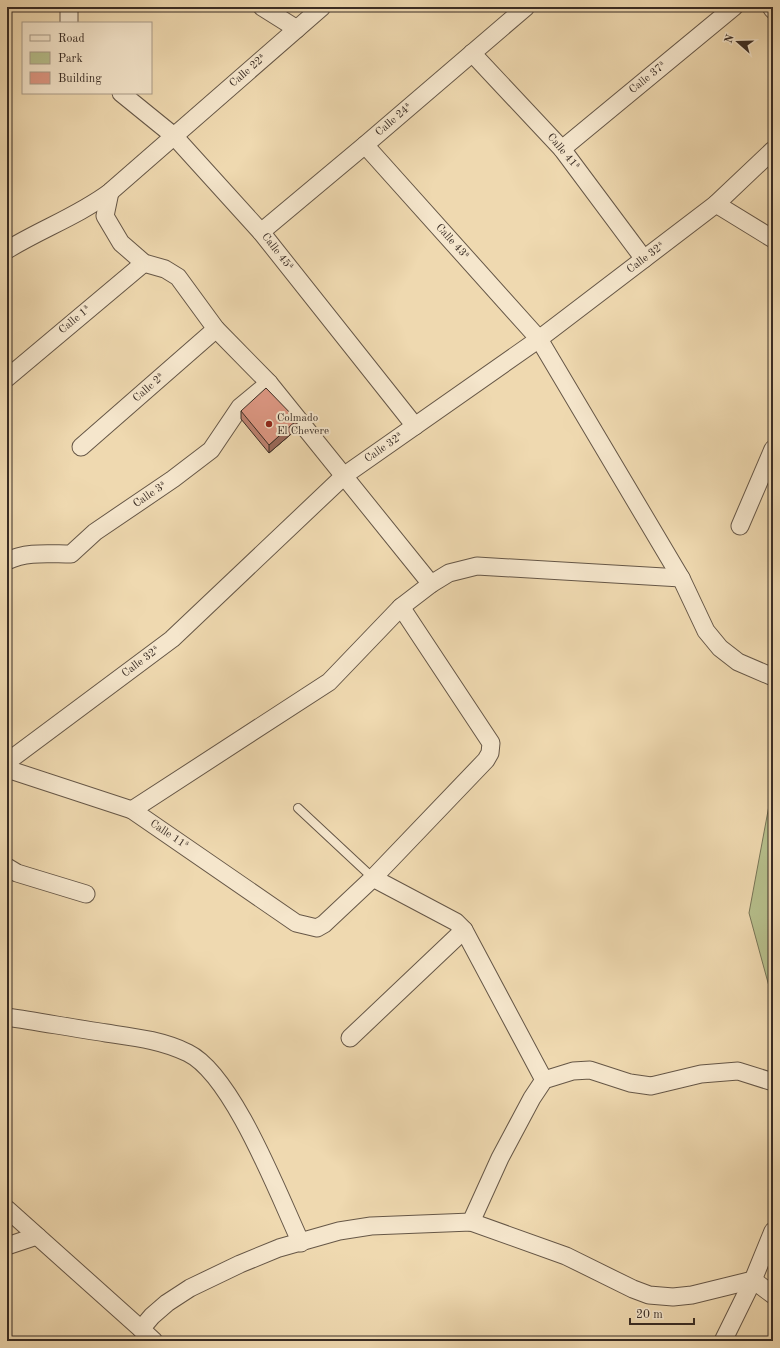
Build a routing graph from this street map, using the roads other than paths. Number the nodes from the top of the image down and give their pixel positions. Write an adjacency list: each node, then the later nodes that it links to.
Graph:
1 (69, 7): 8 (street)
2 (262, 7): 9 (street)
3 (322, 7): 9 (street, Calle 22ª)
4 (526, 7): 10 (street, Calle 24ª)
5 (734, 7): 14 (street, Calle 37ª)
6 (771, 7): 7 (street)
7 (773, 10)
8 (70, 22)
9 (297, 29): 12 (street, Calle 22ª)
10 (472, 52): 13 (street, Calle 24ª); 14 (street, Calle 41ª)
11 (123, 94): 12 (street, Calle 45ª)
12 (174, 136): 16 (street, Calle 22ª); 18 (street, Calle 45ª)
13 (365, 145): 18 (street, Calle 24ª); 24 (street, Calle 43ª)
14 (562, 149): 21 (street, Calle 41ª)
15 (773, 150): 17 (street, Calle 32ª)
16 (110, 192): 20 (street, Calle 22ª); 22 (street)
17 (716, 204): 19 (street); 21 (street, Calle 32ª)
18 (260, 232): 27 (street, Calle 45ª)
19 (773, 239)
20 (7, 250)
21 (644, 259): 24 (street, Calle 32ª)
22 (144, 263): 23 (street); 25 (street, Calle 1ª)
23 (216, 328): 26 (street); 28 (street, Calle 2ª)
24 (539, 340): 27 (street, Calle 32ª); 33 (street, Calle 43ª)
25 (7, 378)
26 (269, 383): 30 (street); 32 (street, Calle 3ª)
27 (415, 426): 30 (street, Calle 32ª)
28 (81, 447)
29 (773, 449): 31 (street)
30 (345, 475): 34 (street); 37 (street, Calle 32ª)
31 (740, 526)
32 (7, 562)
33 (681, 578): 34 (street); 36 (street, Calle 43ª)
34 (431, 584): 35 (street)
35 (401, 607): 40 (street); 42 (street)
36 (773, 678)
37 (7, 762)
38 (7, 769): 40 (street, Calle 11ª)
39 (298, 808): 42 (lane)
40 (132, 810): 42 (street, Calle 11ª)
41 (7, 867): 43 (street)
42 (372, 878): 44 (street)
43 (86, 894)
44 (464, 930): 46 (street); 47 (street)
45 (7, 1017): 53 (street)
46 (350, 1038)
47 (544, 1080): 48 (street); 50 (street)
48 (773, 1082)
49 (7, 1209): 52 (street)
50 (471, 1222): 53 (street); 55 (street)
51 (773, 1231): 55 (street)
52 (37, 1236): 54 (street); 57 (street)
53 (301, 1243): 57 (street)
54 (7, 1246)
55 (753, 1280): 56 (street); 59 (street)
56 (773, 1295)
57 (141, 1329): 58 (street)
58 (154, 1341)
59 (723, 1341)

